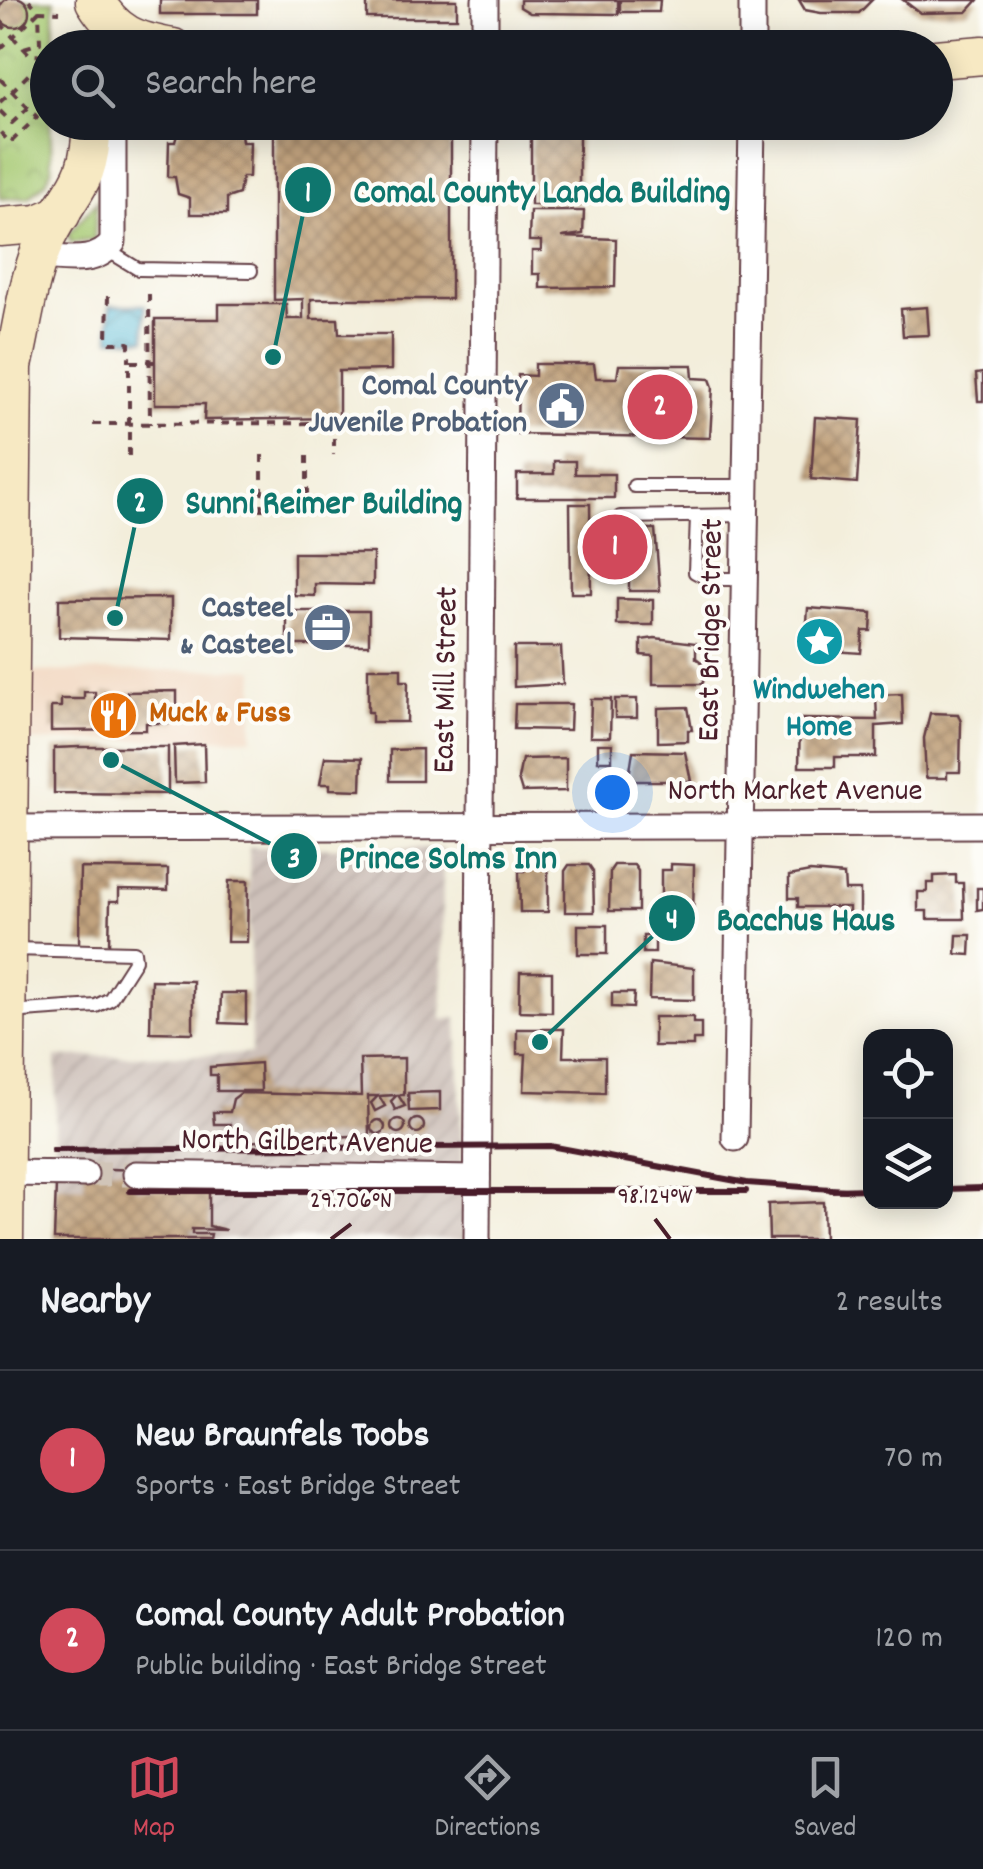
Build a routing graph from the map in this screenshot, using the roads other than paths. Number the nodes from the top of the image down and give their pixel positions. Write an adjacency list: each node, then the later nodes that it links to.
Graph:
1 (486, 0): 5 (street)
2 (752, 0): 6 (street)
3 (83, 4): 4 (main road)
4 (110, 26)
5 (485, 30)
6 (752, 30)
7 (983, 54): 8 (main road)
8 (953, 57)
9 (953, 64): 10 (street)
10 (983, 75)
11 (95, 140): 15 (main road)
12 (101, 140): 17 (street)
13 (486, 140): 31 (street, East Mill Street)
14 (752, 140): 23 (street, East Bridge Street)
15 (62, 214): 16 (main road); 18 (main road)
16 (0, 227)
17 (108, 250): 18 (street); 19 (lane)
18 (40, 257): 21 (main road)
19 (250, 271)
20 (0, 313): 21 (main road)
21 (13, 366): 27 (main road)
22 (634, 486): 23 (lane)
23 (747, 486): 25 (street, East Bridge Street)
24 (697, 516): 25 (lane); 26 (lane); 28 (lane)
25 (747, 516): 28 (street, East Bridge Street)
26 (620, 517)
27 (5, 538): 32 (main road)
28 (746, 579): 29 (street, East Bridge Street)
29 (742, 826): 30 (street, North Market Avenue); 31 (street, North Market Avenue); 36 (street, East Bridge Street)
30 (983, 826)
31 (477, 827): 32 (street, North Market Avenue); 40 (street, East Mill Street)
32 (4, 828): 33 (main road)
33 (7, 949): 34 (main road); 34 (lane)
34 (6, 1012): 35 (main road)
35 (2, 1099): 37 (main road)
36 (735, 1138)
37 (4, 1172): 38 (street); 41 (main road)
38 (85, 1174)
39 (136, 1174): 40 (street, North Gilbert Avenue)
40 (477, 1179): 42 (street, East Mill Street)
41 (4, 1239)
42 (477, 1239)

